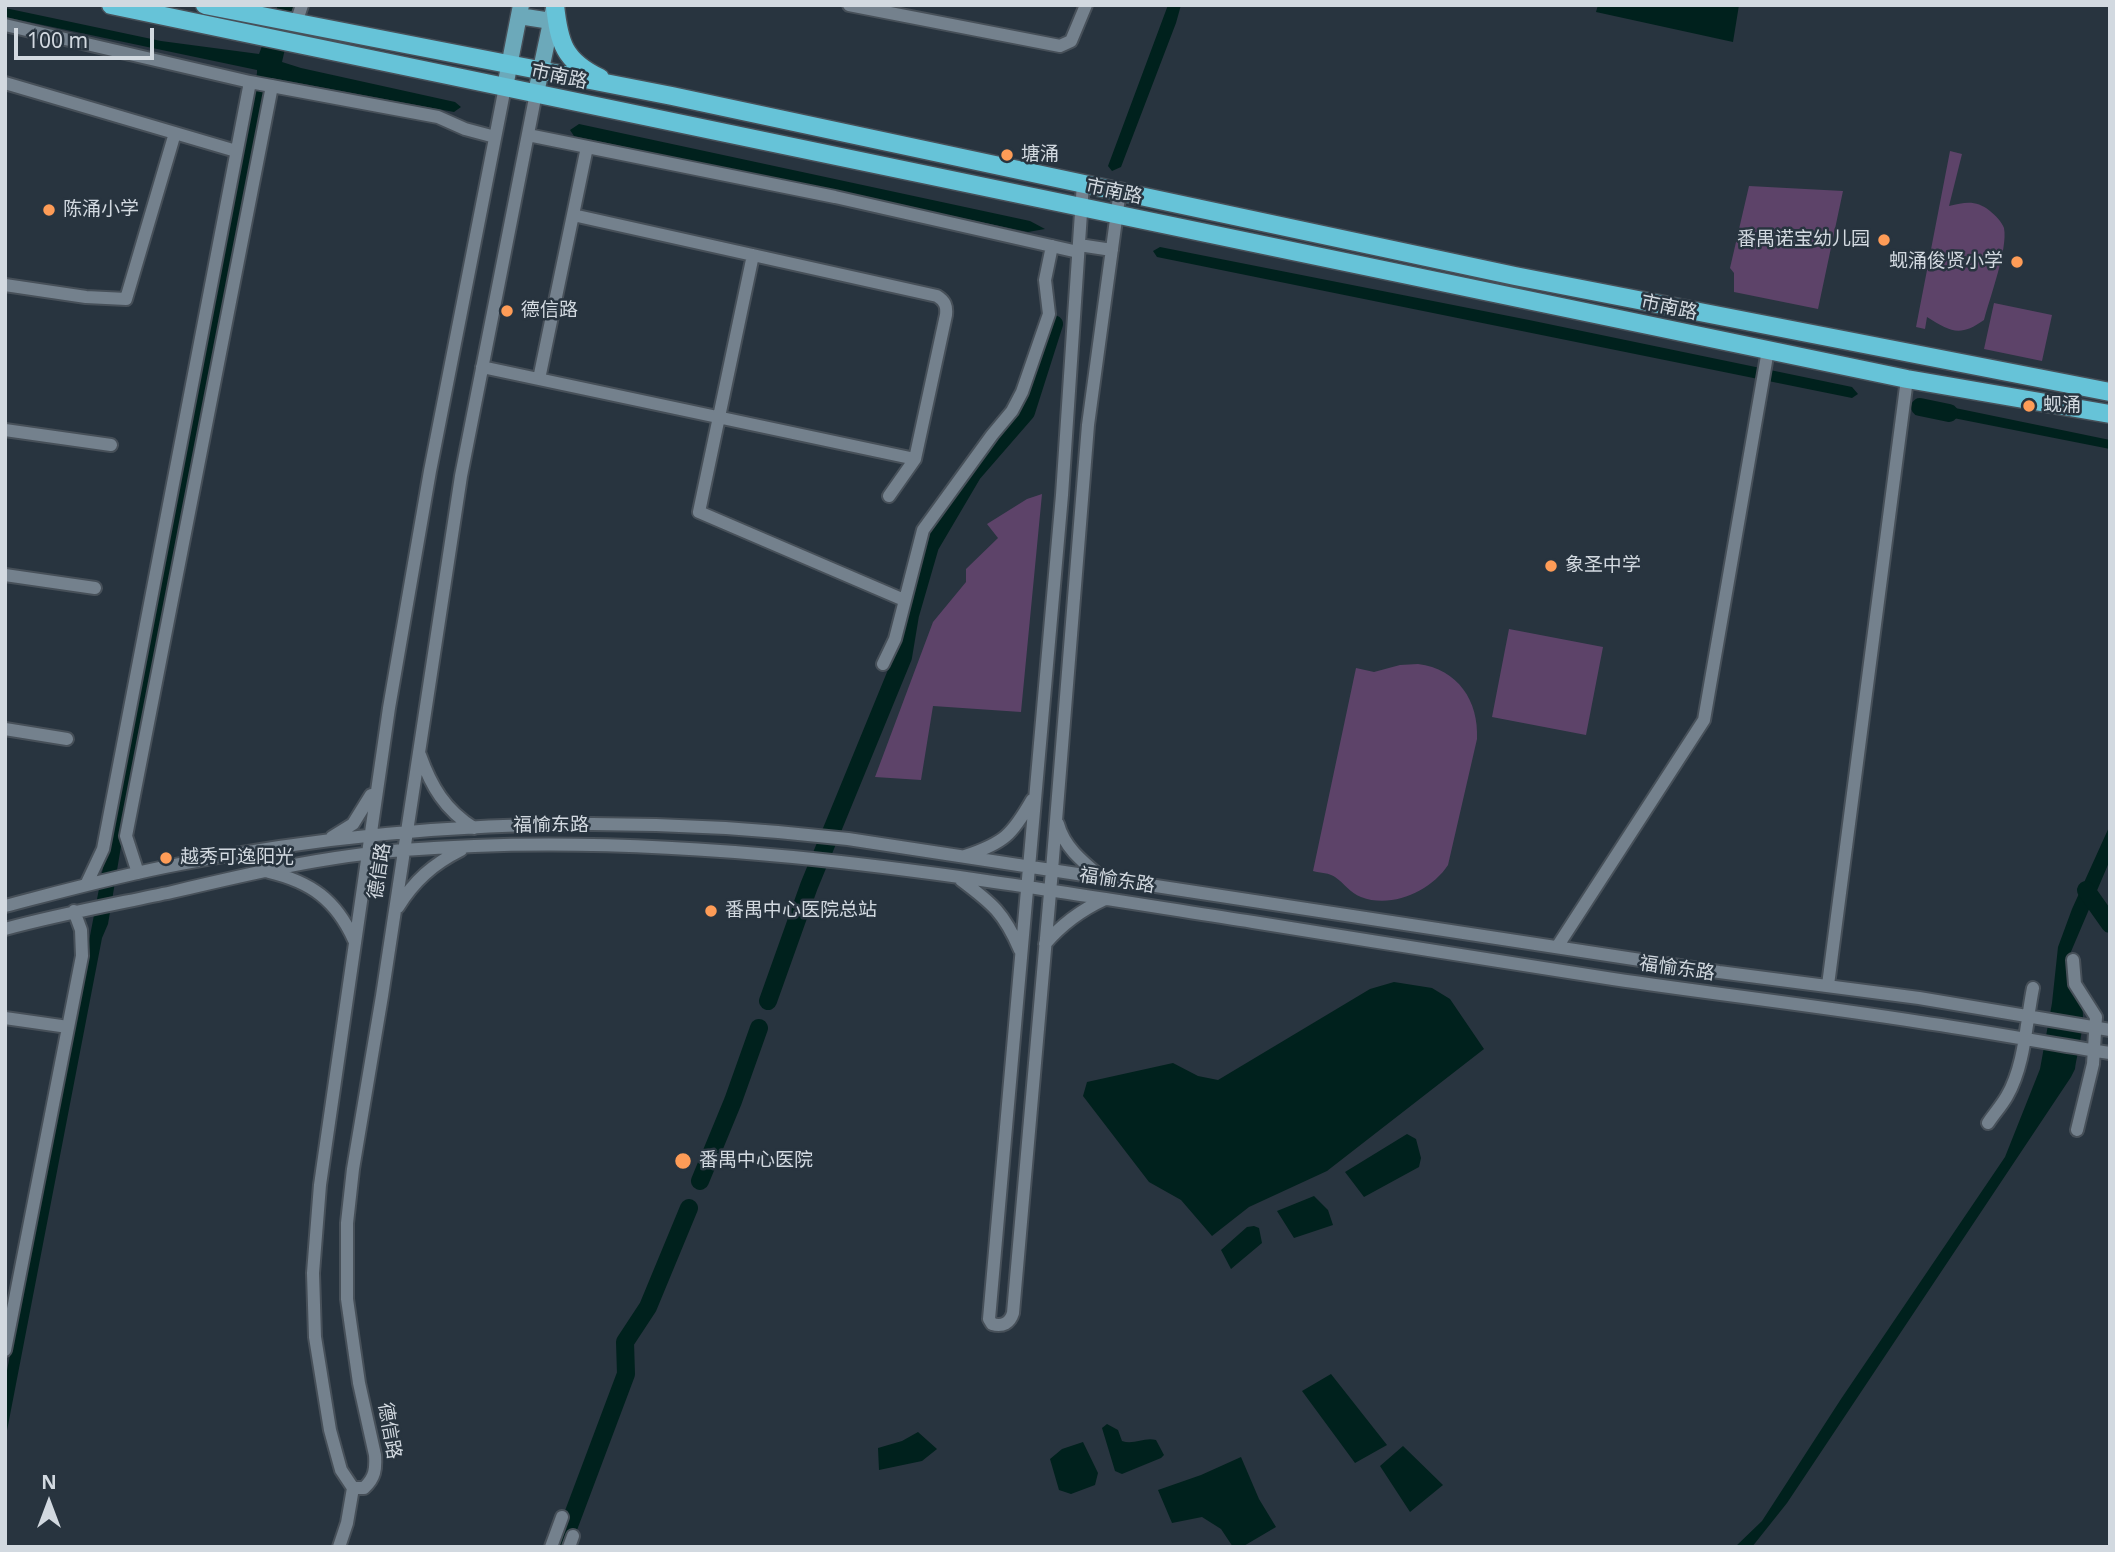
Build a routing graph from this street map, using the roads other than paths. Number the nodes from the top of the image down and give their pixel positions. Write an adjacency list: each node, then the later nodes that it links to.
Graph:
1 (111, 5): 17 (highway, 市南路)
2 (205, 5): 8 (highway, 市南路)
3 (302, 5): 9 (street)
4 (849, 5): 5 (street)
5 (1086, 5)
6 (520, 10): 7 (main road); 11 (main road, 德信路)
7 (553, 11): 12 (main road, 德信路); 16 (highway)
8 (266, 13): 9 (highway, 市南路)
9 (295, 23): 11 (highway, 市南路)
10 (5, 25): 13 (street)
11 (509, 65): 12 (highway, 市南路); 17 (main road, 德信路)
12 (541, 71): 16 (highway, 市南路); 18 (main road, 德信路)
13 (252, 82): 15 (street); 23 (street)
14 (5, 83): 19 (street)
15 (270, 85): 21 (street); 71 (street)
16 (616, 85): 24 (highway, 市南路)
17 (505, 87): 18 (highway, 市南路); 21 (street, 德信路)
18 (536, 93): 20 (street, 德信路); 28 (highway, 市南路)
19 (175, 133): 23 (street); 37 (street)
20 (528, 135): 22 (street); 39 (street, 德信路)
21 (495, 137): 56 (street, 德信路)
22 (587, 147): 31 (street); 33 (street)
23 (236, 151): 75 (street)
24 (1051, 176): 25 (highway, 市南路); 28 (highway)
25 (1083, 183): 26 (highway, 市南路); 29 (street)
26 (1121, 190): 27 (highway, 市南路); 30 (street)
27 (1156, 198): 32 (highway); 42 (highway, 市南路)
28 (1047, 199): 29 (highway, 市南路)
29 (1081, 206): 30 (highway, 市南路); 34 (street)
30 (1117, 214): 32 (highway, 市南路); 35 (street)
31 (573, 215): 36 (street); 40 (street)
32 (1152, 221): 38 (highway, 市南路)
33 (1052, 246): 34 (street); 51 (street)
34 (1079, 248): 35 (street); 57 (street)
35 (1112, 250): 58 (street)
36 (753, 255): 44 (street); 47 (street)
37 (5, 285)
38 (1767, 357): 41 (highway, 市南路); 85 (street)
39 (482, 367): 40 (street); 55 (street, 德信路)
40 (540, 379): 44 (street)
41 (1906, 379): 43 (highway, 市南路); 88 (street)
42 (2110, 392)
43 (2110, 414)
44 (718, 417): 47 (street); 51 (street)
45 (5, 430): 46 (street)
46 (111, 445)
47 (915, 459): 48 (street)
48 (889, 496)
49 (5, 575): 50 (street)
50 (95, 588)
51 (904, 600): 52 (street)
52 (883, 664)
53 (5, 729): 54 (street)
54 (67, 739)
55 (419, 752): 59 (street); 60 (street, 德信路)
56 (378, 778): 61 (street, 德信路); 62 (street)
57 (1034, 797): 67 (street); 68 (street)
58 (1056, 815): 69 (street); 74 (street)
59 (475, 828): 60 (street, 福愉东路); 66 (street, 福愉东路)
60 (407, 832): 61 (street, 福愉东路); 64 (street, 德信路)
61 (369, 836): 62 (street, 福愉东路); 65 (street, 德信路)
62 (322, 841): 71 (street, 福愉东路)
63 (468, 846): 64 (street, 福愉东路); 72 (street, 福愉东路); 81 (street)
64 (404, 849): 65 (street, 福愉东路); 81 (street, 德信路)
65 (366, 854): 70 (street, 福愉东路); 83 (street, 德信路)
66 (947, 854): 67 (street, 福愉东路); 72 (street)
67 (963, 857): 68 (street, 福愉东路)
68 (1028, 866): 69 (street, 福愉东路); 76 (street)
69 (1052, 870): 74 (street, 福愉东路); 77 (street)
70 (265, 871): 80 (street, 福愉东路); 83 (street)
71 (138, 873): 75 (street, 福愉东路)
72 (944, 875): 73 (street, 福愉东路)
73 (958, 877): 76 (street, 福愉东路); 86 (street)
74 (1101, 877): 85 (street, 福愉东路)
75 (91, 884): 79 (street, 福愉东路)
76 (1026, 887): 77 (street, 福愉东路); 86 (street)
77 (1050, 890): 78 (street, 福愉东路); 84 (street)
78 (1105, 899): 84 (street); 95 (street, 福愉东路)
79 (5, 906)
80 (74, 911): 82 (street, 福愉东路); 93 (street)
81 (394, 913): 103 (street, 德信路)
82 (5, 929)
83 (354, 940): 103 (street, 德信路)
84 (1045, 944): 86 (street)
85 (1557, 947): 88 (street, 福愉东路)
86 (1020, 951)
87 (2073, 960): 94 (street)
88 (1828, 985): 90 (street, 福愉东路)
89 (2033, 988): 92 (street)
90 (1960, 1005): 92 (street, 福愉东路); 95 (street)
91 (5, 1017): 93 (street)
92 (2027, 1017): 94 (street, 福愉东路); 97 (street)
93 (68, 1027): 102 (street)
94 (2091, 1027): 96 (street, 福愉东路); 98 (street)
95 (1956, 1028): 97 (street, 福愉东路)
96 (2110, 1030)
97 (2024, 1039): 98 (street, 福愉东路); 100 (street)
98 (2090, 1050): 99 (street, 福愉东路); 101 (street)
99 (2110, 1053)
100 (1987, 1123)
101 (2077, 1130)
102 (5, 1350)
103 (353, 1488): 105 (street)
104 (562, 1517): 106 (street)
105 (338, 1547)
106 (551, 1547)

